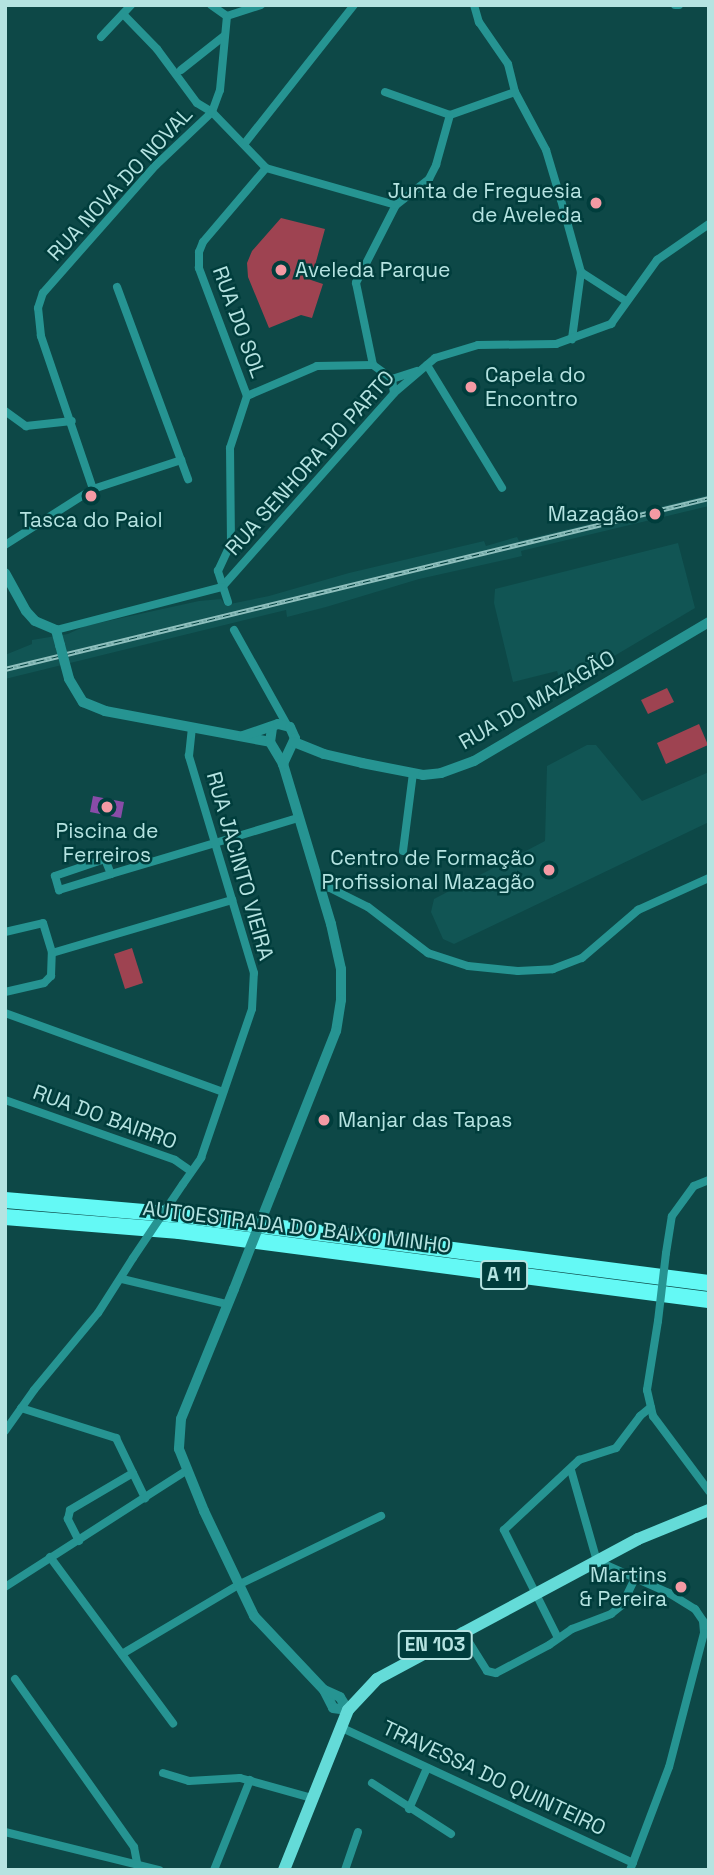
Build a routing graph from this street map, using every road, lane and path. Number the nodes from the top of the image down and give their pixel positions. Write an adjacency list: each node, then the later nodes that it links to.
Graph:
1 (131, 5): 6 (street)
2 (211, 5): 7 (street)
3 (261, 5): 7 (street)
4 (354, 5): 15 (street)
5 (474, 5): 12 (street)
6 (123, 14): 9 (street); 13 (street)
7 (227, 16): 8 (street)
8 (224, 36): 10 (street); 13 (street)
9 (101, 37)
10 (181, 70)
11 (385, 92): 14 (street)
12 (515, 92): 14 (street); 19 (street)
13 (212, 112): 15 (street, RUA NOVA DO NOVAL); 29 (street, RUA NOVA DO NOVAL)
14 (450, 115): 17 (street)
15 (245, 143): 16 (street, RUA NOVA DO NOVAL)
16 (266, 167): 17 (street); 27 (street, RUA DO SOL)
17 (396, 205): 23 (street)
18 (709, 224): 21 (street, RUA SENHORA DO PARTO)
19 (581, 272): 21 (street); 22 (street)
20 (117, 287): 30 (street)
21 (626, 301): 22 (street, RUA SENHORA DO PARTO)
22 (572, 339): 24 (street, RUA SENHORA DO PARTO)
23 (373, 365): 25 (street); 27 (street)
24 (425, 367): 25 (street); 26 (street, RUA SENHORA DO PARTO); 32 (street)
25 (392, 379): 26 (street)
26 (394, 393): 36 (street, RUA SENHORA DO PARTO)
27 (247, 396): 36 (street)
28 (5, 411): 29 (street)
29 (72, 421): 33 (street, RUA NOVA DO NOVAL)
30 (181, 460): 31 (street); 33 (street)
31 (188, 480)
32 (502, 488)
33 (93, 489): 34 (street)
34 (5, 545)
35 (5, 573): 39 (street)
36 (222, 587): 37 (street); 39 (street)
37 (228, 602)
38 (709, 622): 48 (street, RUA DO MAZAGÃO)
39 (56, 630): 42 (street, bridge)
40 (234, 631): 41 (street)
41 (287, 725): 43 (street); 46 (street)
42 (192, 728): 44 (street); 50 (street, RUA JACINTO VIEIRA)
43 (272, 728): 44 (street); 45 (street)
44 (240, 737): 45 (street)
45 (272, 745): 46 (street); 47 (street)
46 (292, 745): 47 (street); 48 (street, RUA DO MAZAGÃO)
47 (283, 764): 49 (street)
48 (413, 773): 51 (street)
49 (299, 818): 50 (street); 54 (street)
50 (215, 843): 52 (street); 55 (street, RUA JACINTO VIEIRA)
51 (403, 851)
52 (111, 874): 52 (street)
53 (709, 878): 54 (street)
54 (320, 886): 69 (street, bridge)
55 (232, 900): 57 (street); 60 (street, RUA JACINTO VIEIRA)
56 (5, 933): 57 (street)
57 (52, 953): 58 (street)
58 (5, 992)
59 (5, 1013): 60 (street)
60 (223, 1092): 62 (street, RUA JACINTO VIEIRA)
61 (5, 1100): 62 (street, RUA DO BAIRRO)
62 (191, 1171): 66 (street, RUA JACINTO VIEIRA, bridge)
63 (709, 1180): 70 (street, bridge)
64 (5, 1200): 67 (highway, AUTOESTRADA DO BAIXO MINHO / A 11)
65 (5, 1217): 68 (highway, AUTOESTRADA DO BAIXO MINHO / A 11)
66 (121, 1279): 69 (street); 71 (street, RUA JACINTO VIEIRA)
67 (709, 1283)
68 (709, 1300)
69 (227, 1304): 74 (street)
70 (651, 1407): 73 (street); 76 (street)
71 (21, 1408): 72 (street, RUA JACINTO VIEIRA); 75 (street)
72 (5, 1431)
73 (571, 1470): 82 (street); 86 (street)
74 (186, 1471): 77 (street); 84 (street)
75 (133, 1473): 77 (street); 80 (street)
76 (709, 1491)
77 (145, 1498): 80 (street)
78 (709, 1510): 82 (main road, EN 103)
79 (381, 1516): 84 (street)
80 (79, 1541): 81 (street)
81 (50, 1557): 85 (street); 90 (street)
82 (597, 1561): 83 (street); 86 (main road, EN 103)
83 (635, 1578): 88 (street); 89 (street)
84 (238, 1585): 90 (street); 92 (street)
85 (5, 1587)
86 (533, 1594): 87 (main road, EN 103); 89 (street)
87 (462, 1631): 89 (street); 92 (main road, EN 103)
88 (706, 1634): 105 (street)
89 (558, 1638)
90 (122, 1654): 93 (street)
91 (15, 1679): 104 (street)
92 (348, 1710): 94 (main road, EN 103)
93 (173, 1723)
94 (340, 1727): 95 (street, TRAVESSA DO QUINTEIRO); 99 (main road, EN 103)
95 (427, 1768): 100 (street); 105 (street, TRAVESSA DO QUINTEIRO)
96 (163, 1773): 97 (street)
97 (250, 1780): 99 (street); 107 (street)
98 (372, 1783): 100 (street)
99 (312, 1798): 108 (main road, EN 103)
100 (408, 1809): 103 (street)
101 (5, 1832): 104 (street)
102 (358, 1832): 109 (street)
103 (451, 1833)
104 (136, 1863): 106 (street)
105 (631, 1866)
106 (159, 1870)
107 (214, 1870)
108 (284, 1870)
109 (345, 1870)

